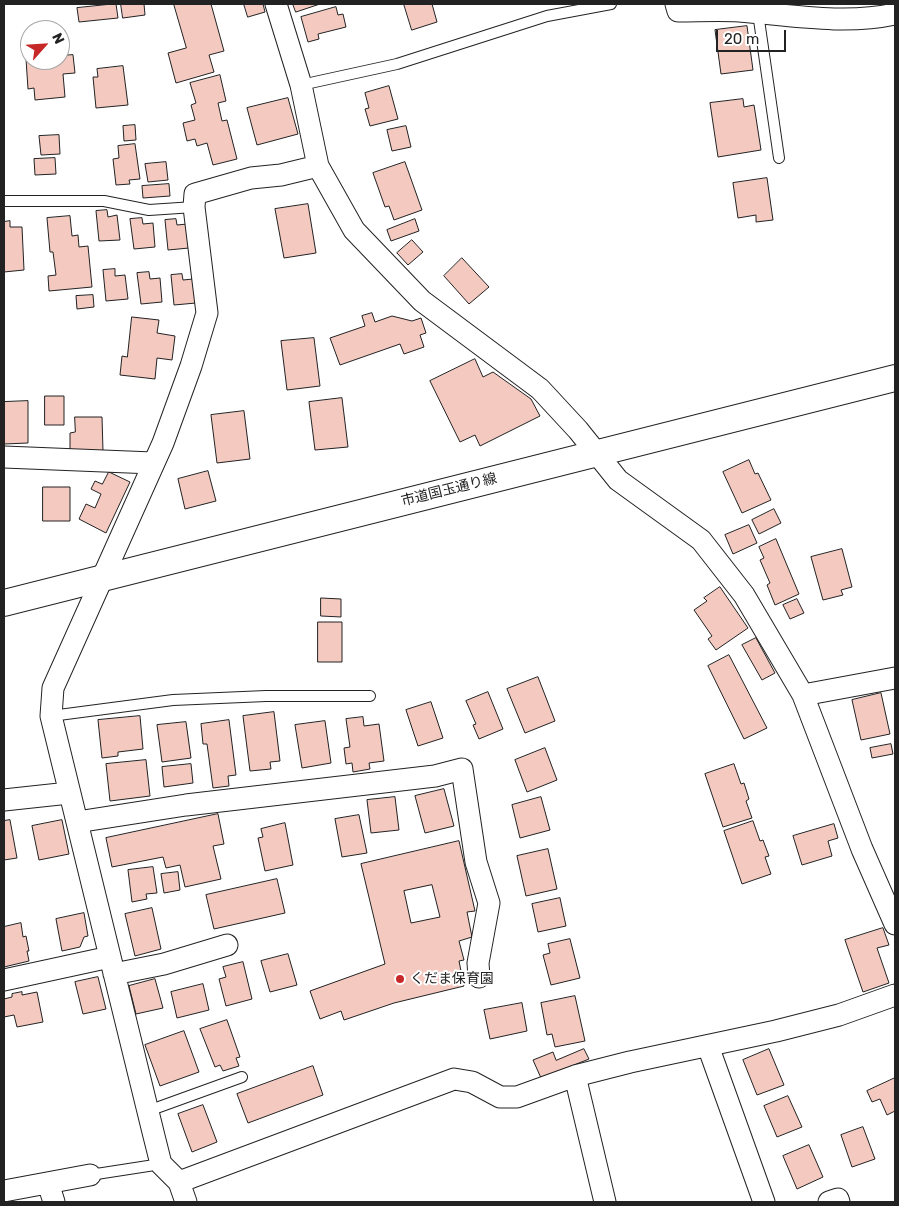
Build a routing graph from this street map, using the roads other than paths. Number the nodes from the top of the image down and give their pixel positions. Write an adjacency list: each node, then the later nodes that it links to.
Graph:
1 (276, 4): 6 (street)
2 (610, 4): 6 (lane)
3 (676, 4): 4 (street)
4 (758, 13): 5 (street); 7 (lane)
5 (895, 14)
6 (301, 85): 8 (street)
7 (779, 158)
8 (318, 166): 10 (street); 12 (street)
9 (4, 201): 10 (lane)
10 (194, 208): 14 (street)
11 (895, 378): 12 (street, 市道国玉通り線)
12 (597, 453): 15 (street, 市道国玉通り線); 18 (street)
13 (4, 457): 14 (street)
14 (153, 463): 15 (street)
15 (102, 578): 16 (street, 市道国玉通り線); 20 (street)
16 (4, 603)
17 (895, 678): 18 (street)
18 (804, 695): 24 (street)
19 (370, 696): 20 (lane)
20 (52, 716): 21 (street)
21 (70, 793): 22 (street); 23 (street)
22 (4, 800)
23 (77, 822): 26 (street); 27 (street)
24 (895, 924)
25 (227, 945): 26 (street)
26 (112, 966): 28 (street); 33 (street)
27 (479, 977)
28 (4, 980)
29 (895, 995): 30 (street)
30 (708, 1046): 31 (street); 41 (street)
31 (575, 1076): 36 (street); 40 (street)
32 (242, 1077): 33 (lane)
33 (148, 1111): 34 (street)
34 (161, 1164): 35 (lane); 36 (street)
35 (90, 1174): 38 (street)
36 (179, 1182): 39 (street)
37 (4, 1191): 38 (street)
38 (51, 1192)
39 (186, 1202)
40 (605, 1202)
41 (764, 1202)
42 (830, 1202): 43 (street)
43 (839, 1202)

